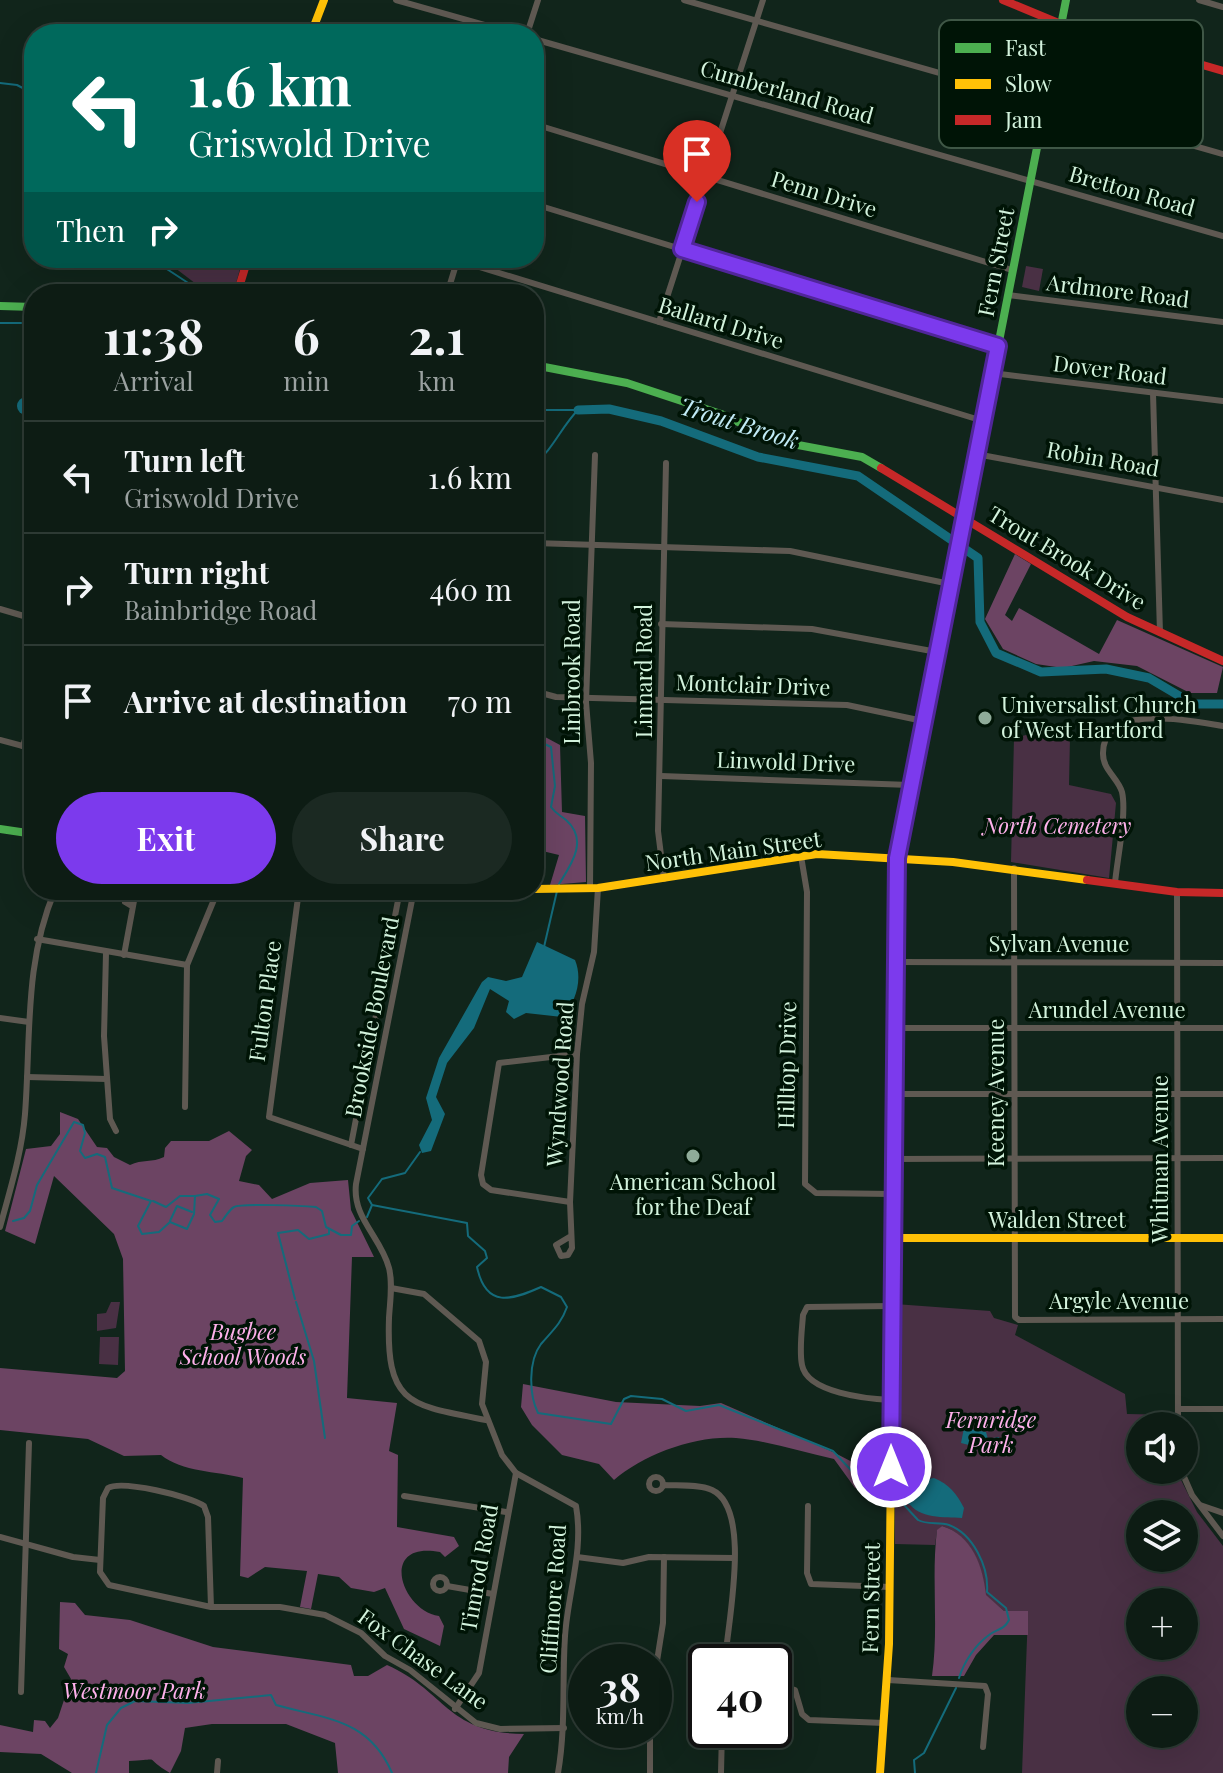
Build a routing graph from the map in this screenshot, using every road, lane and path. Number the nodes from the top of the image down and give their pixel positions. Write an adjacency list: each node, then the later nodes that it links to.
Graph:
1 (324, 0): 13 (street)
2 (396, 0): 14 (street)
3 (538, 0): 15 (street)
4 (684, 0): 12 (street)
5 (763, 0): 12 (street)
6 (1003, 0): 10 (street)
7 (1066, 0): 11 (street, Fern Street)
8 (1199, 0): 9 (street)
9 (1223, 7)
10 (1051, 20)
11 (1062, 20)
12 (756, 21): 19 (street); 20 (street)
13 (316, 24)
14 (481, 24)
15 (530, 24)
16 (544, 42): 20 (street, Cumberland Road)
17 (1203, 65): 18 (street)
18 (1223, 71)
19 (939, 73)
20 (732, 95): 25 (street); 26 (street, Cumberland Road)
21 (544, 127): 25 (street, Penn Drive)
22 (1037, 148): 26 (street, Fern Street)
23 (1202, 148): 24 (street)
24 (1223, 154)
25 (705, 177): 29 (street); 31 (street, Penn Drive)
26 (1031, 180): 28 (street, Bretton Road); 31 (street, Fern Street)
27 (544, 207): 29 (street)
28 (1223, 236)
29 (682, 249): 37 (street); 39 (street)
30 (484, 268): 32 (street, Ballard Drive)
31 (1012, 270): 34 (street, Fern Street)
32 (536, 284)
33 (544, 286): 37 (street, Ballard Drive)
34 (1008, 295): 38 (street, Ardmore Road); 39 (street, Fern Street)
35 (0, 306): 36 (street)
36 (24, 307)
37 (659, 322): 44 (street, Ballard Drive)
38 (1223, 322)
39 (998, 346): 41 (street, Fern Street)
40 (544, 367): 50 (street, Trout Brook Drive)
41 (992, 373): 42 (street, Dover Road); 44 (street, Fern Street)
42 (1153, 393): 43 (street, Dover Road); 48 (street)
43 (1223, 401)
44 (983, 421): 45 (street, Fern Street)
45 (976, 454): 48 (street, Robin Road); 50 (street, Fern Street)
46 (595, 455): 52 (street, Linbrook Road)
47 (666, 463): 53 (street, Linnard Road)
48 (1156, 486): 49 (street, Robin Road); 58 (street)
49 (1223, 500)
50 (963, 517): 54 (street, Fern Street); 58 (street, Trout Brook Drive)
51 (544, 543): 52 (street)
52 (591, 545): 53 (street); 62 (street, Linbrook Road)
53 (663, 547): 54 (street); 57 (street, Linnard Road)
54 (950, 584): 59 (street, Fern Street)
55 (0, 609): 56 (street)
56 (24, 616)
57 (661, 624): 59 (street); 63 (street, Linnard Road)
58 (1160, 633): 60 (street, Trout Brook Drive)
59 (937, 652): 64 (street, Fern Street)
60 (1223, 661)
61 (544, 694): 62 (street, Montclair Drive)
62 (586, 697): 63 (street, Montclair Drive); 78 (street, Linbrook Road)
63 (663, 700): 64 (street, Montclair Drive); 69 (street, Linnard Road)
64 (923, 721): 70 (street, Fern Street)
65 (1223, 726): 77 (street)
66 (0, 740): 68 (street)
67 (24, 743): 68 (street)
68 (23, 746)
69 (661, 776): 70 (street, Linwold Drive); 76 (street, Linnard Road)
70 (910, 785): 74 (street, Fern Street)
71 (0, 829): 72 (street)
72 (24, 833)
73 (801, 855): 74 (street, North Main Street); 76 (street, North Main Street); 119 (street, Hilltop Drive)
74 (897, 858): 75 (street, North Main Street); 91 (street, Fern Street)
75 (1014, 868): 77 (street, North Main Street); 93 (street, Keeney Avenue)
76 (664, 879): 78 (street, North Main Street)
77 (1115, 883): 80 (street, North Main Street)
78 (594, 888): 79 (street, North Main Street); 102 (street, Wyndwood Road)
79 (544, 889)
80 (1177, 892): 81 (street, North Main Street); 92 (street, Whitman Avenue)
81 (1223, 893)
82 (51, 900): 88 (street)
83 (133, 900): 90 (street)
84 (214, 900): 95 (street)
85 (298, 900): 111 (street, Fulton Place)
86 (398, 900): 111 (street, Brookside Boulevard)
87 (412, 900): 112 (street, Brookside Boulevard)
88 (37, 939): 89 (street); 97 (street)
89 (106, 953): 90 (street); 104 (street)
90 (124, 955): 95 (street)
91 (895, 962): 93 (street, Sylvan Avenue); 98 (street, Fern Street)
92 (1178, 962): 93 (street, Sylvan Avenue); 94 (street, Sylvan Avenue); 100 (street, Whitman Avenue)
93 (1014, 963): 99 (street, Keeney Avenue)
94 (1223, 963)
95 (187, 965): 109 (street)
96 (0, 1018): 97 (street)
97 (29, 1022): 103 (street)
98 (894, 1028): 99 (street, Arundel Avenue); 105 (street, Fern Street)
99 (1014, 1028): 100 (street, Arundel Avenue); 106 (street, Keeney Avenue)
100 (1178, 1028): 101 (street, Arundel Avenue); 107 (street, Whitman Avenue)
101 (1223, 1028)
102 (577, 1054): 120 (street, Wyndwood Road); 120 (street)
103 (27, 1077): 104 (street); 118 (street)
104 (107, 1079): 110 (street)
105 (893, 1094): 106 (street); 115 (street, Fern Street)
106 (1014, 1094): 107 (street); 116 (street, Keeney Avenue)
107 (1179, 1094): 108 (street); 113 (street, Whitman Avenue)
108 (1223, 1094)
109 (185, 1107)
110 (116, 1131)
111 (351, 1145): 112 (street)
112 (363, 1149): 127 (street, Brookside Boulevard)
113 (1179, 1158): 114 (street); 116 (street); 125 (street, Whitman Avenue)
114 (1223, 1158)
115 (893, 1159): 116 (street); 119 (street, Fern Street)
116 (1014, 1159): 123 (street, Keeney Avenue)
117 (2, 1185): 118 (street)
118 (11, 1187): 121 (street)
119 (892, 1194): 124 (street, Fern Street)
120 (570, 1202): 122 (street, Wyndwood Road)
121 (0, 1227)
122 (571, 1236)
123 (1014, 1237): 124 (street, Walden Street); 125 (street, Walden Street); 129 (street, Keeney Avenue)
124 (892, 1238): 128 (street, Fern Street)
125 (1178, 1238): 126 (street, Walden Street); 130 (street, Whitman Avenue)
126 (1223, 1238)
127 (391, 1288): 135 (street, Cliffmore Road); 135 (street, Brookside Boulevard)
128 (891, 1306): 132 (street, Fern Street); 132 (street)
129 (1016, 1318): 130 (street, Argyle Avenue)
130 (1179, 1319): 131 (street, Argyle Avenue); 133 (street, Whitman Avenue)
131 (1223, 1319)
132 (891, 1400): 153 (street, Fern Street)
133 (1178, 1409): 134 (street)
134 (1223, 1409)
135 (486, 1420): 137 (street, Cliffmore Road)
136 (29, 1443): 147 (street)
137 (516, 1473): 143 (street, Timrod Road); 148 (street, Cliffmore Road)
138 (1189, 1484): 141 (street)
139 (663, 1485): 150 (street)
140 (404, 1496): 143 (street)
141 (1200, 1504): 144 (street); 145 (street)
142 (808, 1506): 153 (street)
143 (506, 1512): 154 (street, Timrod Road)
144 (1223, 1513)
145 (1223, 1536)
146 (0, 1537): 147 (street)
147 (26, 1544): 151 (street); 160 (street)
148 (577, 1557): 149 (street); 163 (street, Cliffmore Road)
149 (664, 1557): 150 (street); 156 (street)
150 (734, 1558): 157 (street)
151 (100, 1560): 155 (street, Fox Chase Lane); 155 (street)
152 (447, 1586): 154 (street)
153 (890, 1587): 158 (street, Fern Street)
154 (493, 1594): 161 (street, Timrod Road)
155 (211, 1607): 161 (street, Fox Chase Lane)
156 (660, 1644)
157 (727, 1644)
158 (888, 1680): 162 (street, Fern Street); 164 (street)
159 (792, 1689): 162 (street)
160 (21, 1692)
161 (455, 1709): 163 (street, Fox Chase Lane)
162 (884, 1723): 172 (street, Fern Street)
163 (564, 1728): 169 (street, Cliffmore Road)
164 (983, 1747)
165 (650, 1748): 170 (street)
166 (722, 1748): 171 (street)
167 (218, 1761): 168 (street)
168 (217, 1773)
169 (558, 1773)
170 (650, 1773)
171 (721, 1773)
172 (880, 1773)

